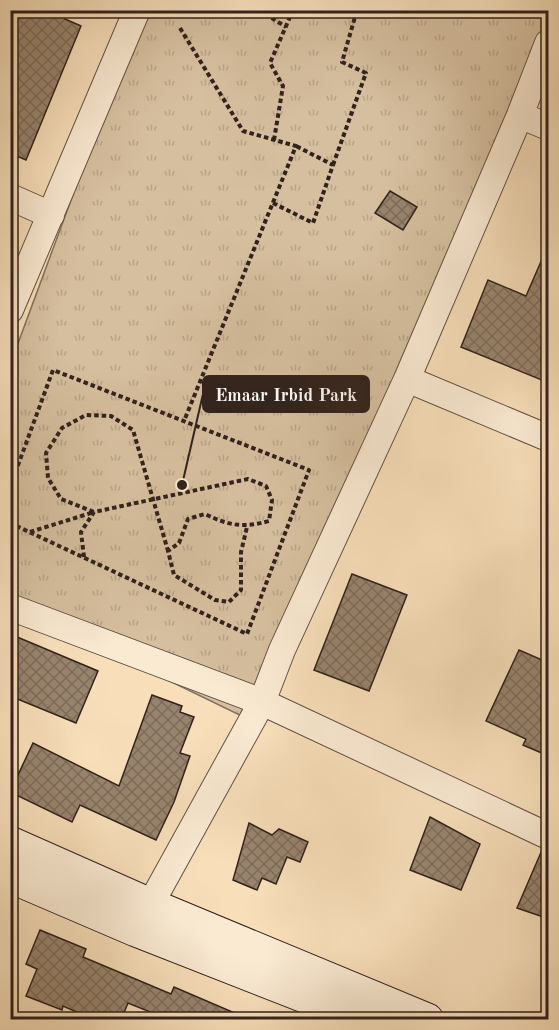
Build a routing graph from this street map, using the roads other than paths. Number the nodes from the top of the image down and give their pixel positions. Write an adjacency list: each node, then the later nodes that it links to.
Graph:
1 (137, 10): 6 (street)
2 (549, 43): 3 (street)
3 (520, 115): 4 (street); 8 (street)
4 (549, 127)
5 (10, 197): 6 (street)
6 (51, 215): 7 (street)
7 (10, 310)
8 (407, 379): 9 (street); 11 (street)
9 (549, 438)
10 (10, 606): 11 (street)
11 (262, 702): 12 (street); 15 (street)
12 (549, 836)
13 (10, 843): 15 (street)
14 (10, 876): 17 (street)
15 (150, 905): 16 (street)
16 (412, 1017)
17 (366, 1020)

